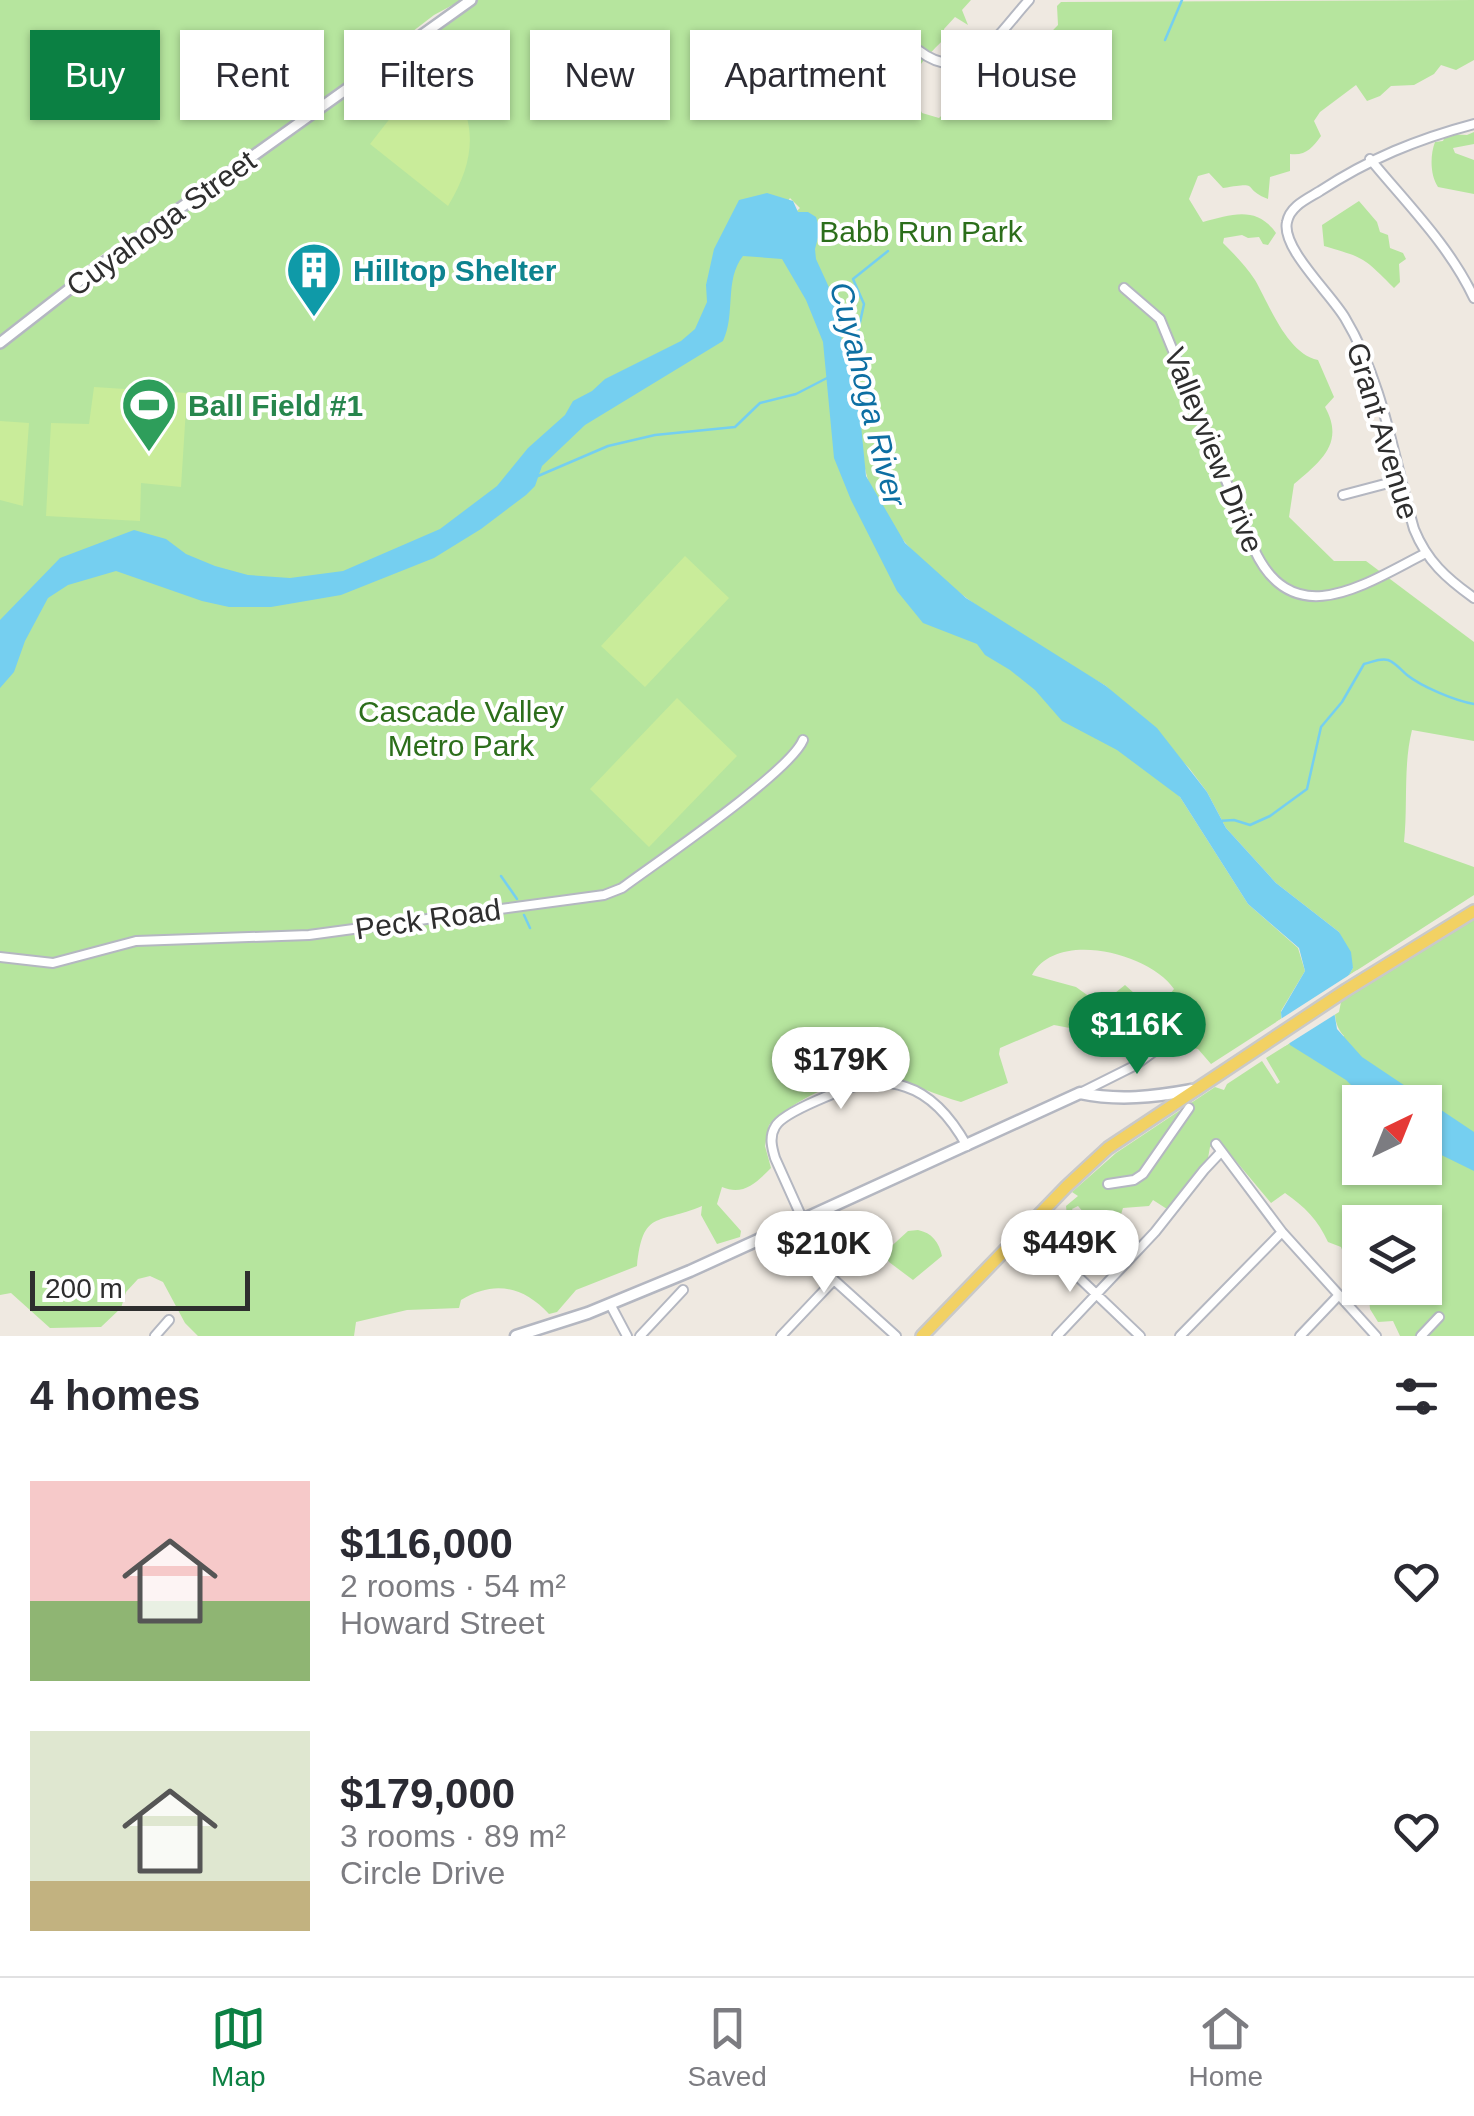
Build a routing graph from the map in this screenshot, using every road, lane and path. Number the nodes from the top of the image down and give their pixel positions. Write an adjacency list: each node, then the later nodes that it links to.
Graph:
1 (470, 0): 8 (street, Cuyahoga Street)
2 (1028, 0): 3 (street)
3 (921, 52)
4 (1474, 124): 5 (street)
5 (1370, 159): 7 (street); 9 (street, Grant Avenue)
6 (1124, 288): 11 (street, Valleyview Drive)
7 (1474, 298)
8 (0, 343)
9 (1400, 480): 10 (street); 11 (street, Grant Avenue)
10 (1343, 495)
11 (1424, 554): 12 (street, Grant Avenue)
12 (1474, 598)
13 (804, 740): 15 (street, Peck Road)
14 (1474, 910): 17 (main road)
15 (0, 957)
16 (1182, 1030): 18 (street)
17 (1192, 1090): 18 (main road); 23 (main road)
18 (1080, 1093): 20 (main road)
19 (1189, 1108): 21 (street)
20 (968, 1146): 22 (main road); 22 (street)
21 (1108, 1184)
22 (804, 1218): 25 (street); 29 (main road)
23 (1026, 1228): 27 (street); 38 (main road)
24 (1282, 1232): 27 (street); 28 (street); 41 (street)
25 (834, 1280): 36 (street); 37 (street)
26 (683, 1290): 35 (street)
27 (1096, 1295): 39 (street); 40 (street)
28 (1339, 1295): 42 (street); 43 (street)
29 (610, 1304): 33 (main road); 34 (street)
30 (1439, 1317): 44 (street)
31 (169, 1320): 32 (street)
32 (155, 1336)
33 (516, 1336)
34 (627, 1336)
35 (640, 1336)
36 (781, 1336)
37 (896, 1336)
38 (922, 1336)
39 (1057, 1336)
40 (1140, 1336)
41 (1180, 1336)
42 (1300, 1336)
43 (1376, 1336)
44 (1420, 1336)

